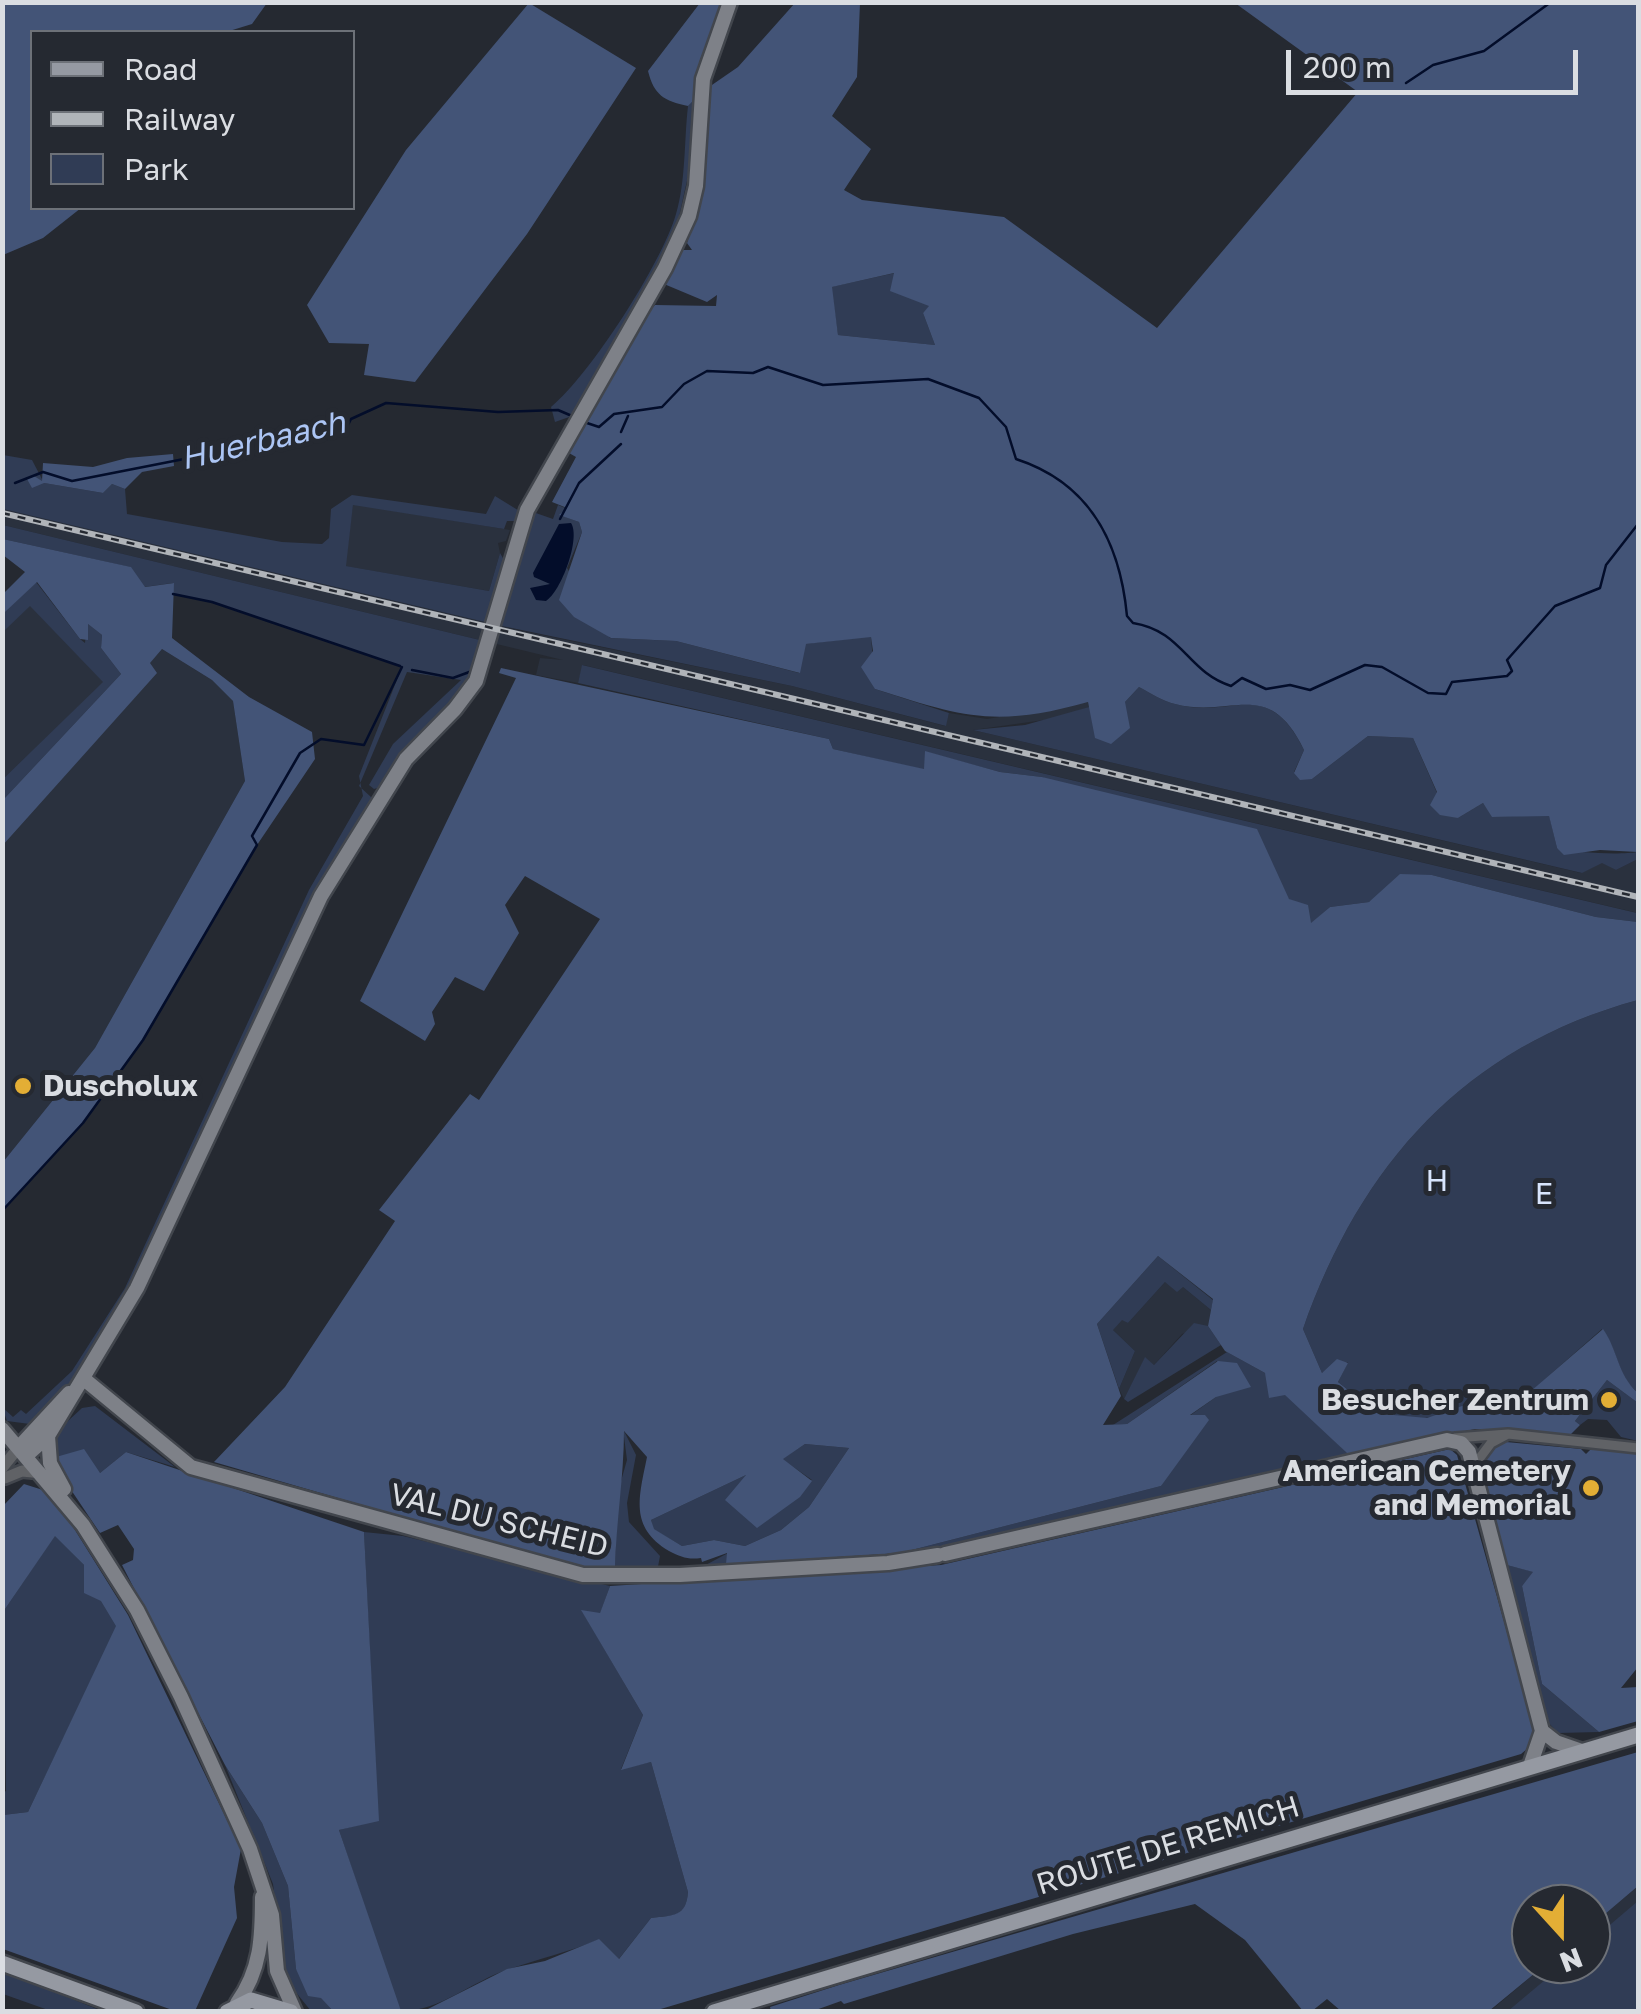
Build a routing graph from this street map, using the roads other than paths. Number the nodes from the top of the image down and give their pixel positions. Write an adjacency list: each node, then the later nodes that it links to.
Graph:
1 (730, 2): 2 (main road)
2 (84, 1379): 3 (main road); 6 (main road); 7 (main road, VAL DU SCHEID)
3 (36, 1425): 4 (main road); 9 (main road)
4 (3, 1430): 9 (main road)
5 (1508, 1434): 7 (street, VAL DU SCHEID); 8 (street, VAL DU SCHEID); 10 (street)
6 (48, 1436): 9 (main road); 13 (main road)
7 (1447, 1440): 10 (main road)
8 (1638, 1448)
9 (23, 1451): 11 (main road); 12 (street)
10 (1473, 1466): 14 (main road)
11 (42, 1473): 12 (street); 13 (main road)
12 (3, 1475)
13 (83, 1524): 18 (main road)
14 (1542, 1730): 16 (main road); 17 (main road)
15 (1638, 1735): 16 (main road, ROUTE DE REMICH)
16 (1582, 1751): 17 (main road, ROUTE DE REMICH)
17 (1530, 1766): 23 (main road, ROUTE DE REMICH)
18 (262, 1886): 20 (main road); 22 (main road)
19 (2, 1963): 21 (main road)
20 (229, 2009): 22 (main road)
21 (136, 2012)
22 (293, 2012)
23 (714, 2012)

